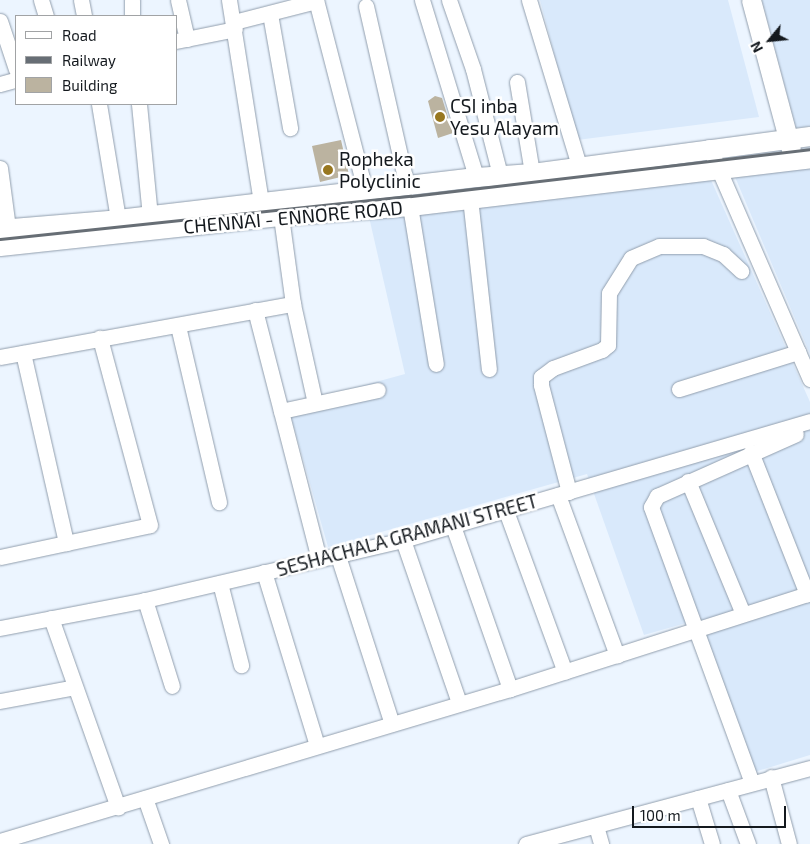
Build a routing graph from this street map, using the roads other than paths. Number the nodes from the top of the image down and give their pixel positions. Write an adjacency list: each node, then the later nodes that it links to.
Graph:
1 (41, 0): 13 (street)
2 (81, 0): 14 (street)
3 (132, 0): 15 (street)
4 (178, 0): 18 (street)
5 (229, 0): 17 (street)
6 (316, 0): 12 (street); 35 (street)
7 (422, 0): 33 (street)
8 (449, 0): 32 (street)
9 (529, 0): 28 (street)
10 (751, 0): 25 (main road)
11 (366, 6): 34 (street)
12 (270, 14): 17 (street); 23 (street)
13 (46, 15)
14 (84, 15)
15 (132, 15)
16 (0, 21): 19 (street)
17 (234, 26): 18 (street); 37 (street)
18 (182, 40)
19 (10, 78)
20 (517, 82): 31 (street)
21 (99, 105): 41 (street)
22 (139, 105): 39 (street)
23 (290, 128)
24 (810, 136): 25 (main road, CHENNAI - ENNORE ROAD)
25 (788, 139): 26 (main road, CHENNAI - ENNORE ROAD); 27 (main road)
26 (709, 147): 28 (main road, CHENNAI - ENNORE ROAD); 30 (street)
27 (802, 159): 30 (main road, CHENNAI - ENNORE ROAD)
28 (579, 166): 31 (main road, CHENNAI - ENNORE ROAD)
29 (0, 168): 42 (street)
30 (717, 168): 36 (main road, CHENNAI - ENNORE ROAD); 49 (street)
31 (532, 173): 32 (main road, CHENNAI - ENNORE ROAD)
32 (500, 175): 33 (main road, CHENNAI - ENNORE ROAD)
33 (476, 177): 34 (main road, CHENNAI - ENNORE ROAD)
34 (406, 186): 35 (main road, CHENNAI - ENNORE ROAD)
35 (365, 190): 37 (main road, CHENNAI - ENNORE ROAD)
36 (470, 198): 38 (main road, CHENNAI - ENNORE ROAD); 53 (street)
37 (261, 203): 39 (main road, CHENNAI - ENNORE ROAD)
38 (410, 206): 40 (main road, CHENNAI - ENNORE ROAD); 52 (street)
39 (150, 216): 41 (main road, CHENNAI - ENNORE ROAD)
40 (281, 216): 43 (main road, CHENNAI - ENNORE ROAD); 45 (street)
41 (118, 219): 42 (main road, CHENNAI - ENNORE ROAD)
42 (4, 228)
43 (0, 246)
44 (741, 270): 63 (street)
45 (294, 304): 46 (street); 57 (street)
46 (255, 310): 47 (street); 58 (street)
47 (178, 326): 48 (street); 64 (street)
48 (100, 338): 50 (street); 68 (street)
49 (798, 352): 54 (street); 55 (street)
50 (23, 353): 51 (street); 68 (street)
51 (0, 357)
52 (436, 364)
53 (489, 369)
54 (810, 379)
55 (679, 389)
56 (378, 390): 57 (street)
57 (315, 403): 58 (street)
58 (281, 411): 71 (street)
59 (810, 421): 63 (street, SESHACHALA GRAMANI STREET)
60 (810, 429): 61 (street)
61 (751, 452): 62 (street); 74 (street)
62 (688, 481): 76 (street); 79 (street)
63 (564, 493): 65 (street, SESHACHALA GRAMANI STREET); 80 (street)
64 (219, 502)
65 (506, 511): 66 (street, SESHACHALA GRAMANI STREET); 82 (street)
66 (453, 526): 67 (street, SESHACHALA GRAMANI STREET); 85 (street)
67 (403, 540): 69 (street, SESHACHALA GRAMANI STREET); 87 (street)
68 (66, 543): 70 (street)
69 (338, 556): 71 (street, SESHACHALA GRAMANI STREET); 88 (street)
70 (0, 557)
71 (319, 559): 72 (street, SESHACHALA GRAMANI STREET)
72 (264, 572): 73 (street, SESHACHALA GRAMANI STREET); 89 (street)
73 (220, 583): 75 (street, SESHACHALA GRAMANI STREET); 81 (street)
74 (808, 594): 76 (street)
75 (145, 600): 77 (street, SESHACHALA GRAMANI STREET); 83 (street)
76 (743, 614): 79 (street)
77 (51, 618): 78 (street, SESHACHALA GRAMANI STREET); 84 (street)
78 (0, 628)
79 (697, 629): 80 (street); 92 (street)
80 (617, 654): 82 (street)
81 (241, 665)
82 (565, 672): 85 (street)
83 (172, 686)
84 (75, 687): 86 (street); 96 (street)
85 (510, 689): 87 (street)
86 (0, 701)
87 (459, 704): 88 (street)
88 (392, 724): 89 (street)
89 (317, 745): 94 (street)
90 (810, 768): 91 (street)
91 (771, 777): 92 (street); 104 (street)
92 (752, 783): 93 (street)
93 (728, 790): 95 (street); 103 (street)
94 (146, 798): 96 (street); 99 (street)
95 (698, 798): 97 (street); 102 (street)
96 (118, 807): 98 (street)
97 (596, 826): 100 (street); 101 (street)
98 (0, 841)
99 (161, 844)
100 (526, 844)
101 (601, 844)
102 (712, 844)
103 (748, 844)
104 (789, 844)

